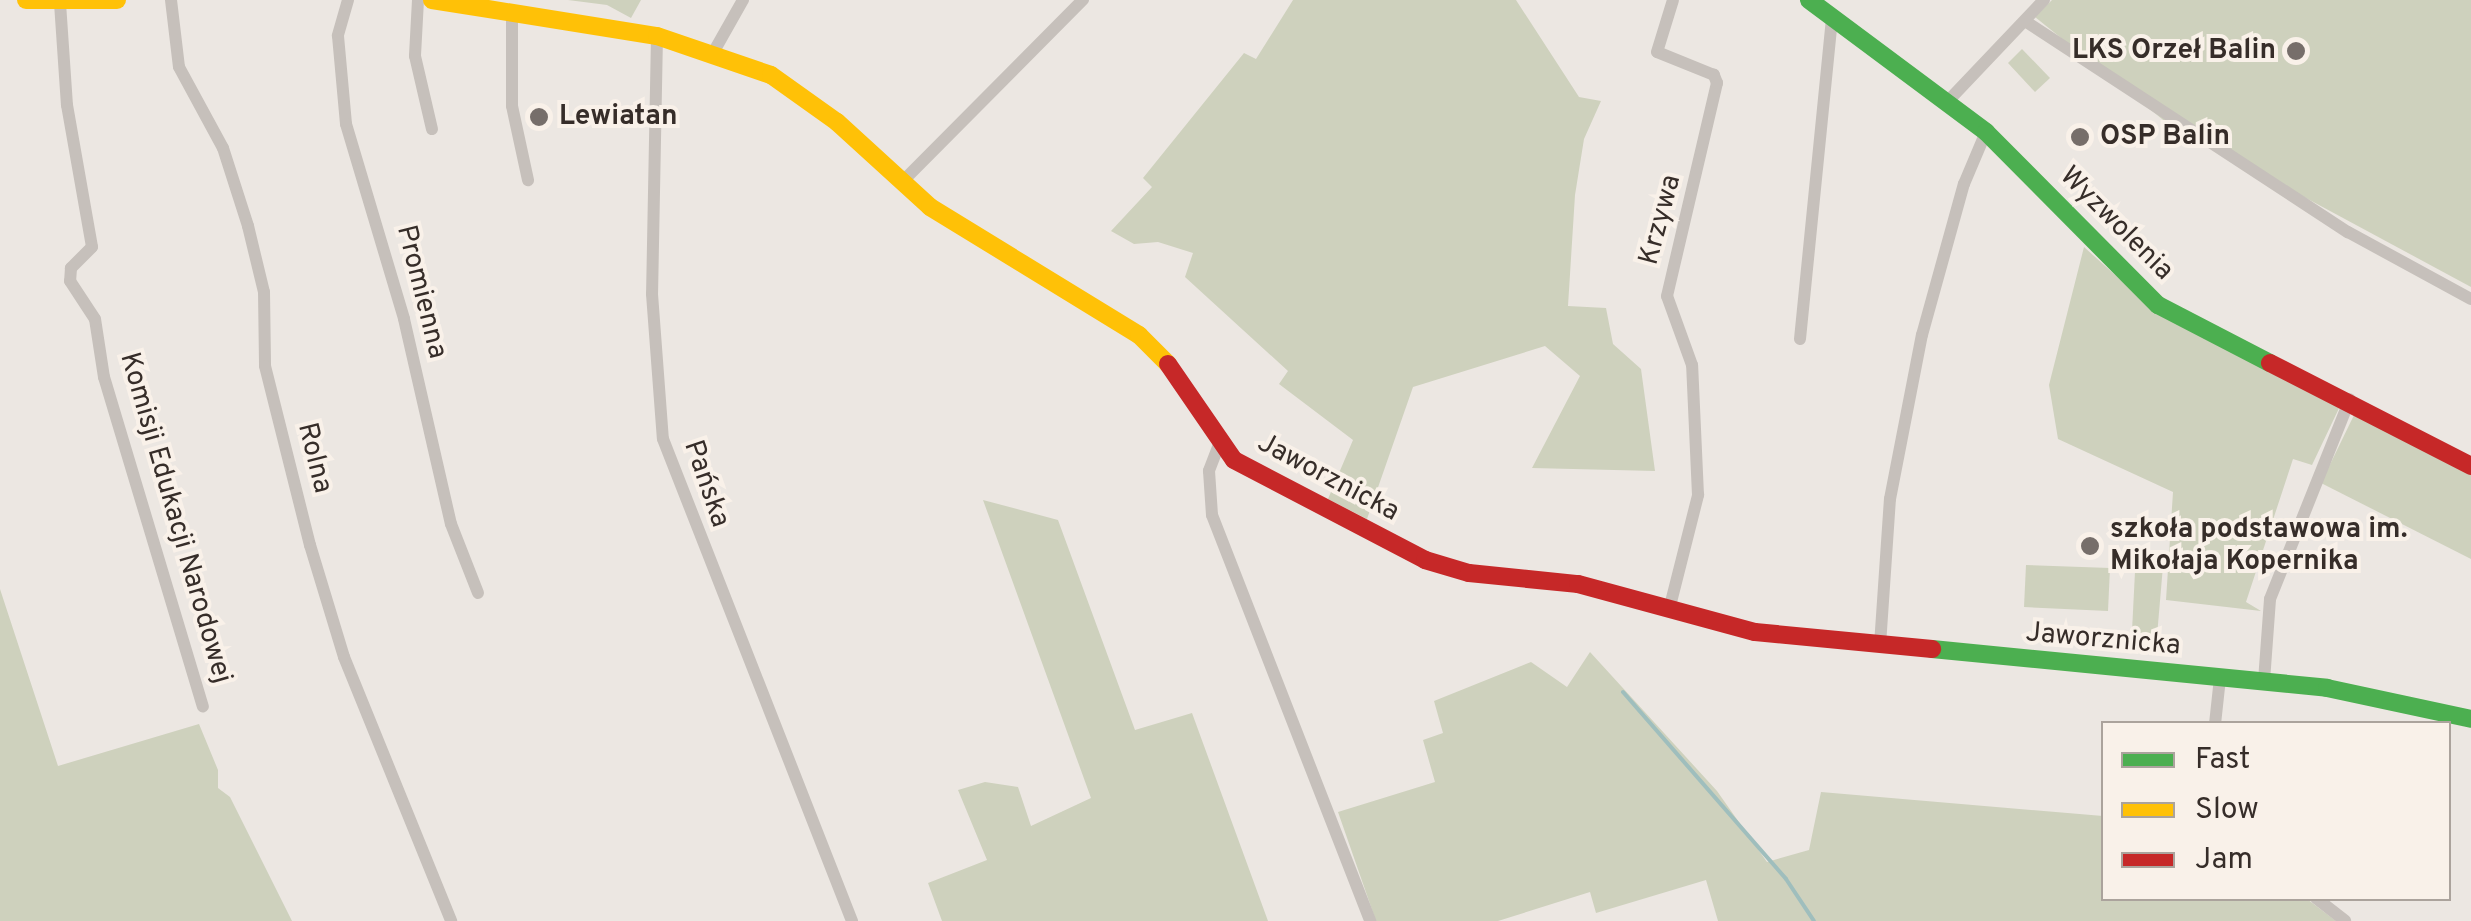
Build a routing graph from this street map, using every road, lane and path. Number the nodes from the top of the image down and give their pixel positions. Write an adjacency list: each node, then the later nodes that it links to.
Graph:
1 (26, 0): 12 (street)
2 (117, 0): 12 (street)
3 (171, 0): 37 (street, Rolna)
4 (348, 0): 28 (street, Promienna)
5 (418, 0): 19 (street)
6 (432, 0): 13 (street, Jaworznicka)
7 (743, 0): 17 (street)
8 (1083, 0): 22 (street)
9 (1673, 0): 29 (street, Krzywa)
10 (1808, 0): 14 (street, Wyzwolenia)
11 (2044, 0): 15 (street)
12 (60, 3): 33 (street, Komisji Edukacji Narodowej)
13 (512, 12): 16 (street, Jaworznicka); 21 (street)
14 (1832, 16): 18 (street, Wyzwolenia); 24 (street)
15 (2025, 20): 18 (street); 23 (street)
16 (656, 36): 17 (street, Jaworznicka); 38 (street, Pańska)
17 (713, 53): 22 (street, Jaworznicka)
18 (1949, 100): 20 (street, Wyzwolenia)
19 (432, 129)
20 (1986, 132): 25 (street, Wyzwolenia); 30 (street)
21 (528, 180)
22 (902, 182): 26 (street, Jaworznicka)
23 (2471, 300)
24 (1800, 339)
25 (2350, 399): 27 (street, Wyzwolenia); 32 (street)
26 (1220, 442): 29 (street, Jaworznicka); 39 (street)
27 (2471, 466)
28 (478, 594)
29 (1669, 610): 30 (street, Jaworznicka)
30 (1880, 645): 31 (street, Jaworznicka)
31 (2220, 678): 32 (street, Jaworznicka); 35 (street)
32 (2264, 681): 34 (street)
33 (203, 706)
34 (2471, 719)
35 (2214, 721)
36 (2320, 901): 40 (street)
37 (451, 921)
38 (852, 921)
39 (1370, 921)
40 (2345, 921)

